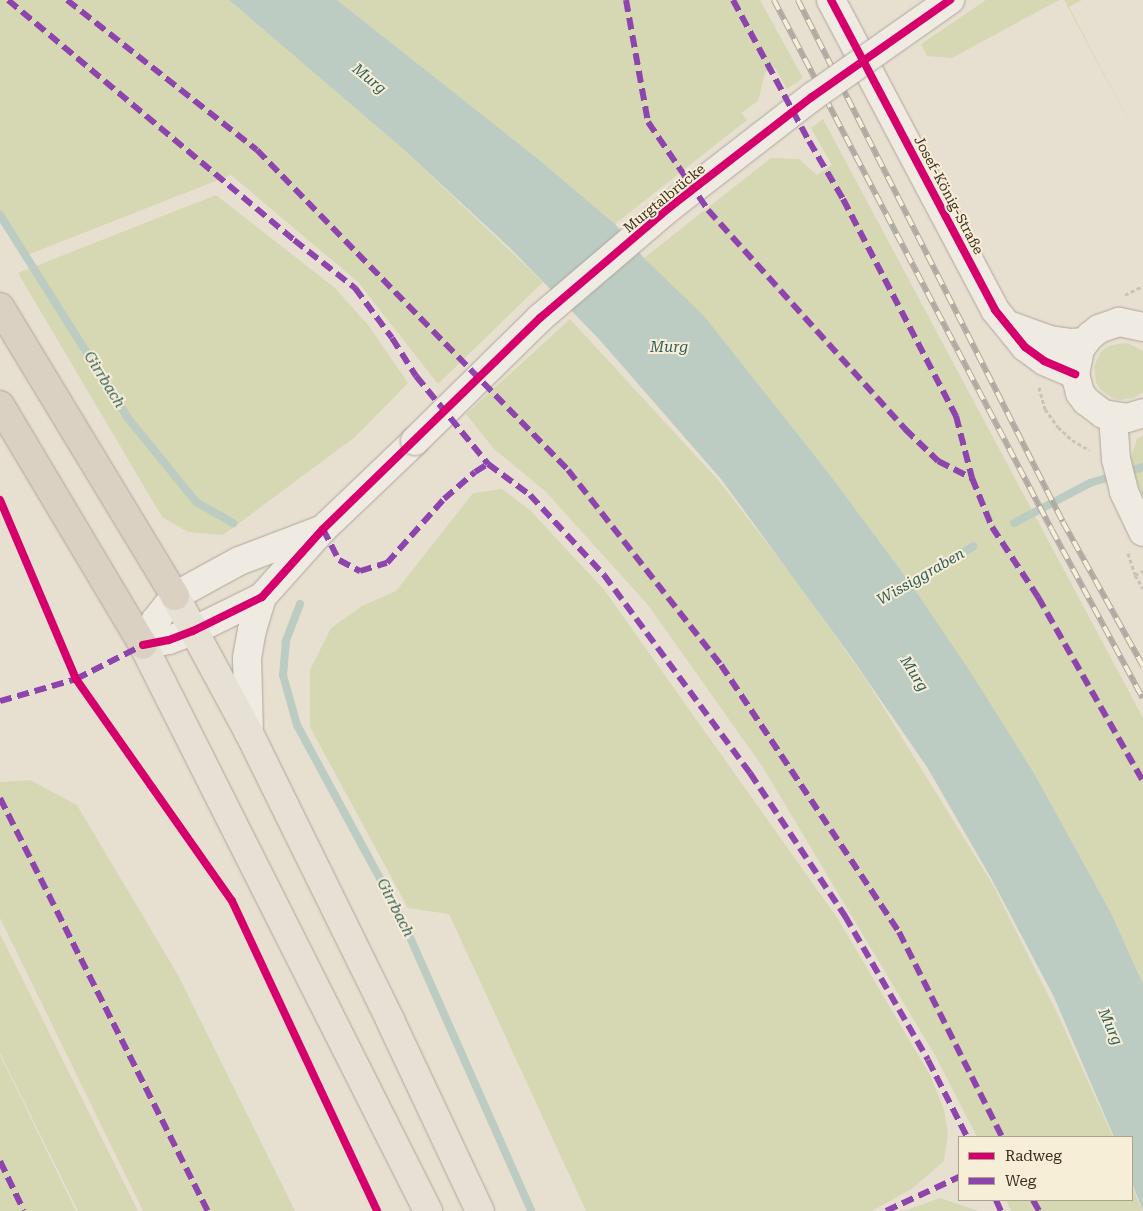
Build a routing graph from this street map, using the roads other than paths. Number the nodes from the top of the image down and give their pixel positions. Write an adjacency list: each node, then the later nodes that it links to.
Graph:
1 (831, 0): 5 (street, Josef-König-Straße)
2 (950, 0): 11 (street, Murgtalbrücke, bridge)
3 (0, 307): 13 (highway)
4 (1139, 321): 6 (street)
5 (1007, 325): 6 (street); 7 (street, Josef-König-Straße)
6 (1084, 342): 7 (street)
7 (1075, 374): 10 (street)
8 (0, 405): 16 (highway)
9 (1143, 413): 10 (street)
10 (1113, 417): 12 (street)
11 (323, 529): 13 (street); 14 (street, Murgtalbrücke)
12 (1143, 532)
13 (174, 596): 15 (main road); 16 (street)
14 (262, 597): 15 (street); 17 (street)
15 (193, 631): 16 (street); 17 (main road)
16 (143, 645): 18 (main road)
17 (249, 732): 19 (main road)
18 (428, 1211)
19 (480, 1211)

